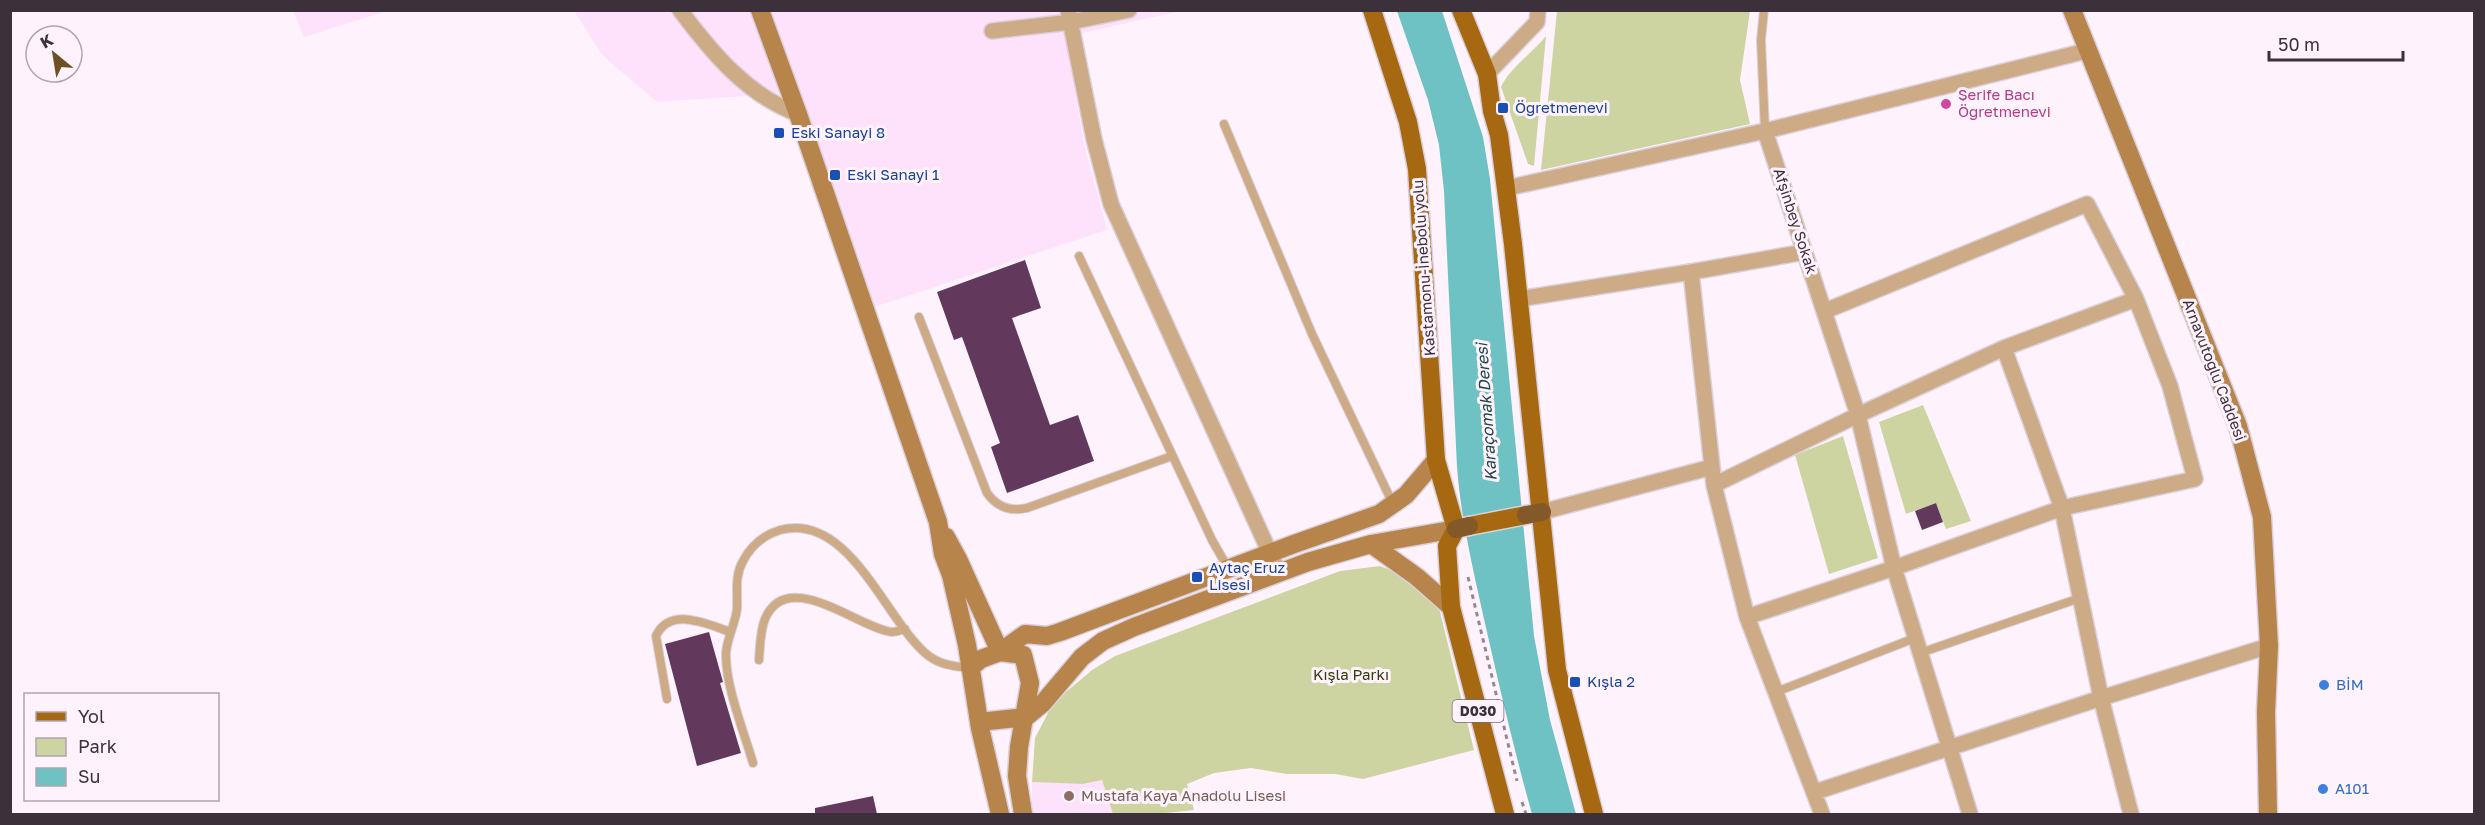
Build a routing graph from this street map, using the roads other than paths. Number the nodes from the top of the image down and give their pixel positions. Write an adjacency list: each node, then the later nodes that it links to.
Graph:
1 (680, 10): 13 (street)
2 (760, 10): 13 (main road)
3 (1129, 10): 9 (street)
4 (1372, 10): 27 (main road, Kastamonu-İnebolu yolu)
5 (1461, 10): 12 (main road)
6 (1538, 10): 12 (street)
7 (1764, 10): 15 (lane)
8 (2072, 10): 11 (main road, Arnavutoğlu Caddesi)
9 (1069, 16): 10 (street); 36 (street)
10 (992, 32)
11 (2086, 51): 15 (street); 46 (main road, Arnavutoğlu Caddesi)
12 (1487, 74): 16 (main road)
13 (798, 114): 33 (main road)
14 (1224, 124): 30 (lane)
15 (1765, 131): 16 (street); 17 (street, Afşinbey Sokak)
16 (1507, 188): 20 (main road)
17 (1805, 252): 19 (street); 22 (street, Afşinbey Sokak)
18 (1079, 256): 26 (lane)
19 (1691, 272): 20 (street); 28 (street)
20 (1518, 298): 32 (main road)
21 (2136, 299): 22 (street); 24 (street); 31 (street)
22 (1825, 311): 25 (street, Afşinbey Sokak)
23 (919, 316): 26 (lane)
24 (2004, 348): 25 (street); 31 (street)
25 (1858, 415): 29 (street); 37 (street, Afşinbey Sokak)
26 (1172, 456): 38 (lane)
27 (1436, 460): 30 (main road); 34 (main road, Kastamonu-İnebolu yolu)
28 (1712, 468): 29 (street); 32 (street)
29 (1714, 485): 42 (street)
30 (1394, 505): 36 (main road)
31 (2062, 508): 37 (street); 40 (street)
32 (1534, 513): 34 (main road); 62 (main road)
33 (938, 522): 47 (main road); 50 (main road)
34 (1463, 528): 35 (main road); 41 (main road, D030)
35 (1371, 544): 39 (main road); 41 (main road)
36 (1270, 553): 38 (main road); 39 (street)
37 (1894, 568): 42 (street); 45 (street, Afşinbey Sokak)
38 (1229, 569): 47 (main road)
39 (1279, 573): 54 (main road)
40 (2080, 598): 48 (lane); 52 (street)
41 (1451, 607): 61 (main road, D030)
42 (1747, 617): 51 (street)
43 (905, 628): 44 (lane); 49 (lane); 50 (lane)
44 (731, 632): 53 (lane); 57 (lane)
45 (1915, 638): 48 (street, Afşinbey Sokak); 51 (lane)
46 (2269, 646): 52 (street); 66 (main road, Arnavutoğlu Caddesi)
47 (1000, 652): 50 (main road); 54 (main road)
48 (1920, 653): 56 (street, Afşinbey Sokak)
49 (759, 660)
50 (970, 668): 55 (main road)
51 (1776, 692): 58 (street)
52 (2101, 698): 56 (street); 65 (street)
53 (667, 699)
54 (1026, 717): 55 (main road); 60 (main road)
55 (979, 722): 59 (main road)
56 (1949, 748): 58 (street); 64 (street, Afşinbey Sokak)
57 (753, 764)
58 (1815, 792): 63 (street)
59 (1000, 814)
60 (1023, 814)
61 (1505, 814)
62 (1594, 814)
63 (1822, 814)
64 (1970, 814)
65 (2131, 814)
66 (2268, 814)

